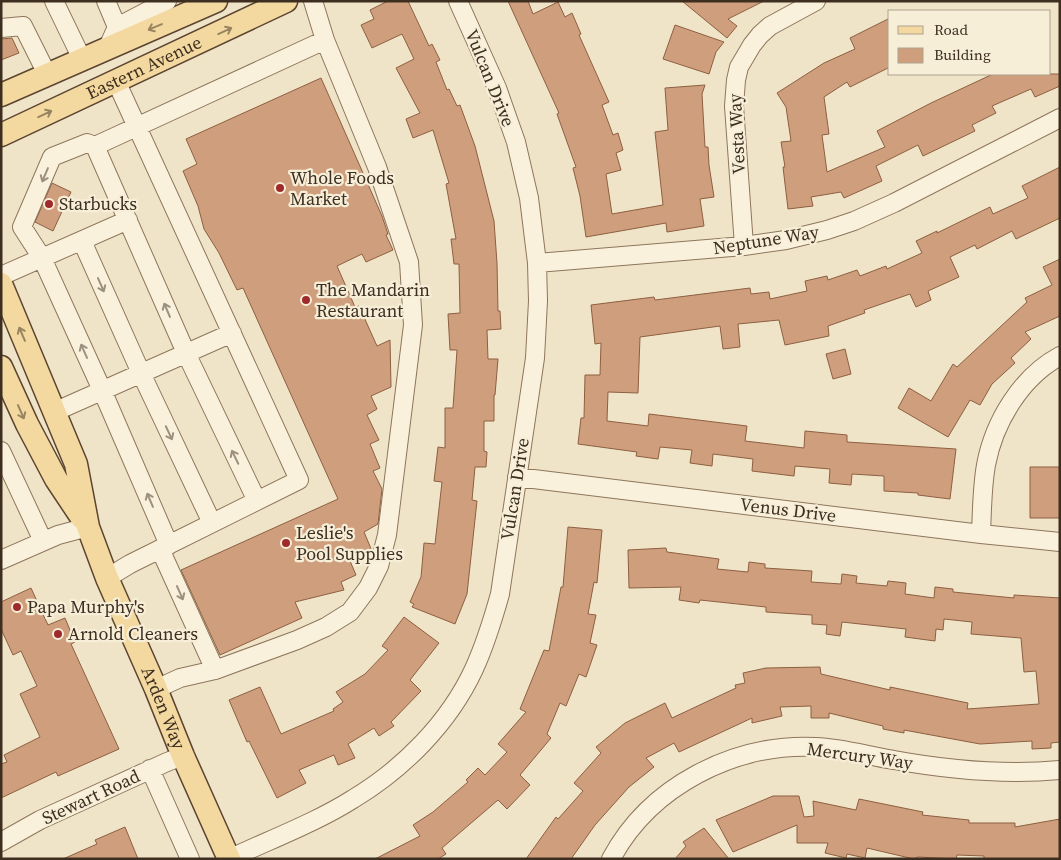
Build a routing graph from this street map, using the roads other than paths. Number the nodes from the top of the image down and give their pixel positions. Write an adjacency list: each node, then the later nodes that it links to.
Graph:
1 (54, 1): 13 (street)
2 (106, 1): 9 (street)
3 (167, 1): 9 (street)
4 (216, 1): 12 (main road, Eastern Avenue, one-way to 12)
5 (286, 1): 15 (main road, Eastern Avenue, one-way to 5)
6 (313, 1): 11 (street)
7 (458, 1): 25 (street, Vulcan Drive)
8 (816, 1): 23 (street, Vesta Way)
9 (117, 27): 12 (street)
10 (1, 28): 14 (street)
11 (324, 40): 18 (street); 46 (street)
12 (108, 47): 13 (main road, Eastern Avenue)
13 (82, 59): 14 (main road, Eastern Avenue)
14 (47, 74): 16 (main road, Eastern Avenue)
15 (116, 82): 18 (street); 19 (main road, Eastern Avenue, one-way to 15)
16 (1, 95)
17 (1060, 118): 23 (street, Neptune Way)
18 (138, 127): 20 (street); 28 (street)
19 (1, 135)
20 (95, 146): 21 (street); 24 (street, one-way to 24)
21 (128, 220): 22 (street); 29 (street, one-way to 21)
22 (82, 240): 24 (street); 32 (street, one-way to 32)
23 (744, 246): 25 (street, Neptune Way)
24 (42, 258): 26 (street); 33 (street, one-way to 24)
25 (537, 263): 36 (street, Vulcan Drive)
26 (1, 276)
27 (1, 284): 34 (main road, Arden Way, one-way to 27)
28 (232, 333): 29 (street); 37 (street)
29 (186, 354): 32 (street); 37 (street, one-way to 29)
30 (1060, 356): 40 (street)
31 (1, 367): 39 (main road, Arden Way, one-way to 39)
32 (141, 373): 33 (street); 38 (street, one-way to 38)
33 (102, 390): 34 (street); 43 (street, one-way to 33)
34 (54, 412): 39 (main road, Arden Way)
35 (1, 452): 41 (street)
36 (517, 477): 40 (street, Venus Drive); 53 (street, Vulcan Drive)
37 (257, 501): 38 (street)
38 (212, 523): 43 (street)
39 (88, 527): 41 (street); 45 (main road, Arden Way)
40 (981, 534): 42 (street, Venus Drive)
41 (42, 541): 44 (street)
42 (1060, 542)
43 (165, 547): 45 (street); 46 (street, one-way to 46)
44 (1, 560)
45 (108, 578): 47 (main road, Arden Way)
46 (215, 670): 47 (street)
47 (156, 689): 48 (main road, Arden Way)
48 (183, 756): 49 (street, Stewart Road); 53 (main road, Arden Way)
49 (150, 770): 51 (street, Stewart Road); 52 (street)
50 (1060, 770): 54 (street, Mercury Way)
51 (1, 842)
52 (190, 859)
53 (229, 859)
54 (611, 859)

